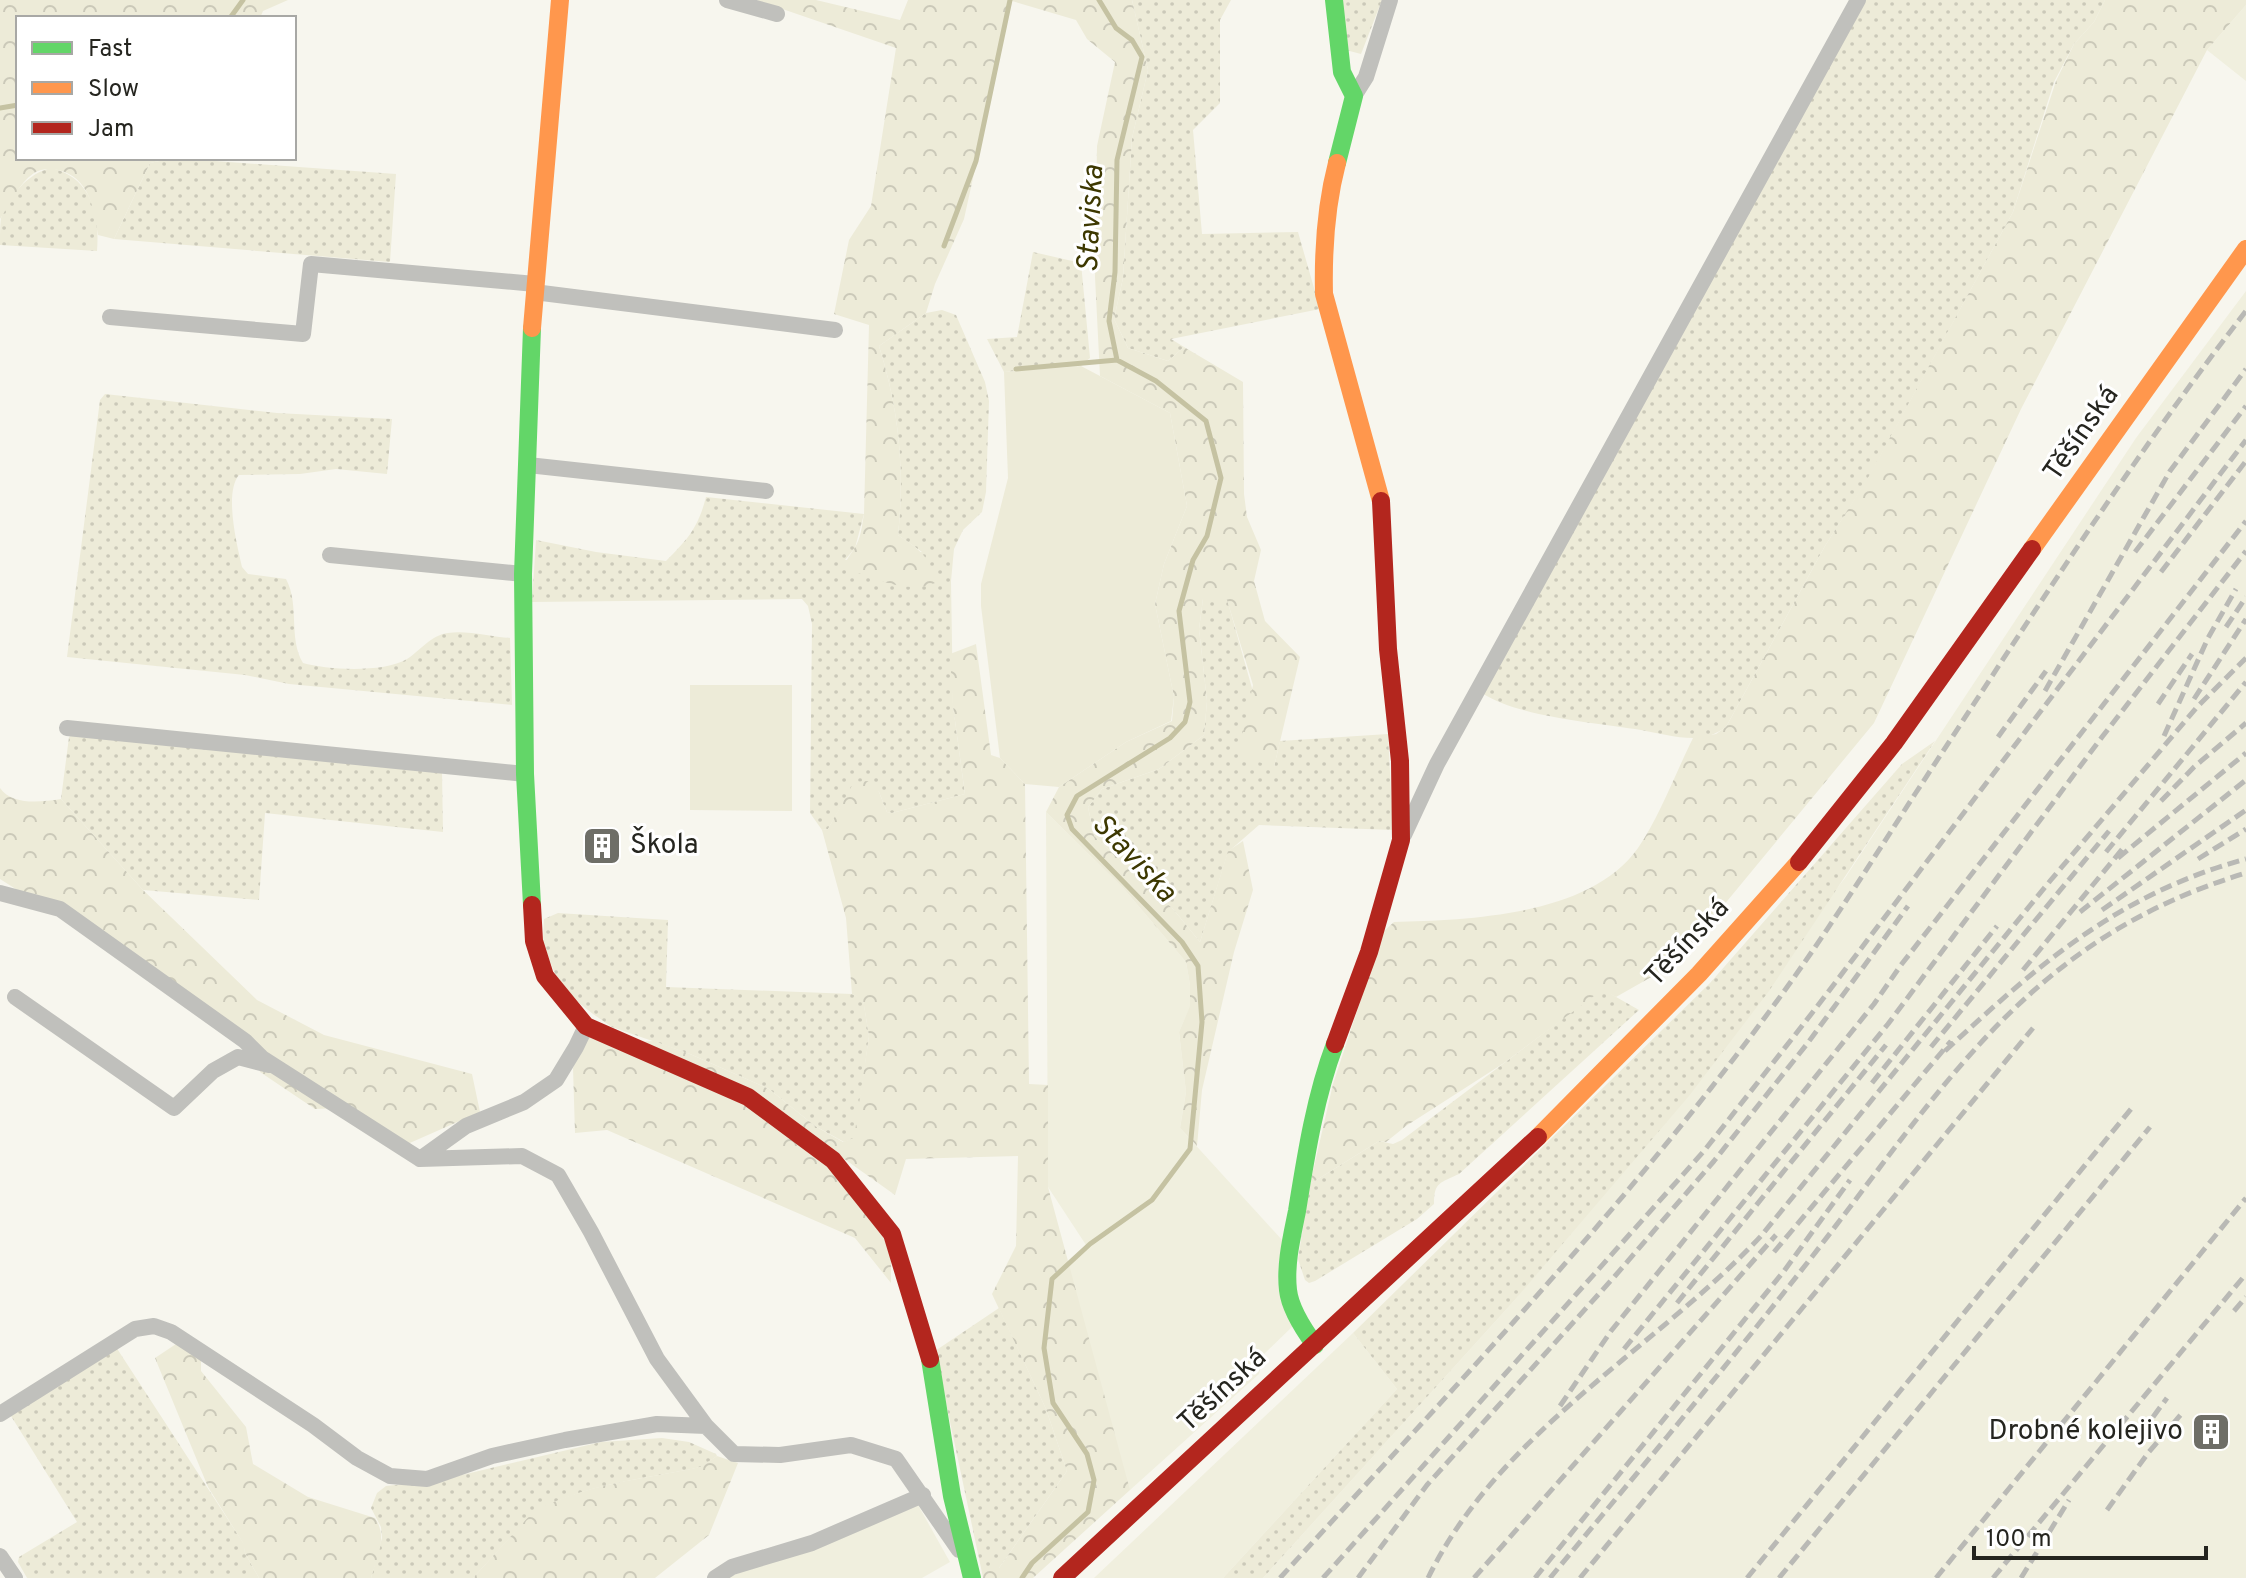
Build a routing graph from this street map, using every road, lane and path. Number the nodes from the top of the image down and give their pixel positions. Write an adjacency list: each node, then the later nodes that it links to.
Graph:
1 (560, 0): 9 (street)
2 (727, 0): 6 (street)
3 (1334, 0): 7 (street)
4 (1390, 0): 7 (street)
5 (1858, 0): 18 (street)
6 (777, 14)
7 (1354, 96): 18 (street)
8 (2246, 249): 24 (street, Těšínská)
9 (535, 288): 10 (street); 11 (street); 12 (street)
10 (110, 317)
11 (835, 330)
12 (528, 465): 13 (street); 15 (street)
13 (766, 491)
14 (330, 555): 15 (street)
15 (523, 574): 17 (street)
16 (67, 728): 17 (street)
17 (525, 774): 21 (street)
18 (1401, 840): 24 (street)
19 (0, 893): 22 (street)
20 (15, 997): 22 (street)
21 (586, 1026): 23 (street); 29 (street)
22 (274, 1066): 23 (street)
23 (420, 1159): 26 (street)
24 (1315, 1345): 32 (street, Těšínská)
25 (0, 1414): 26 (street)
26 (706, 1426): 27 (street)
27 (923, 1495): 29 (street); 31 (street)
28 (0, 1556): 30 (street)
29 (969, 1569)
30 (15, 1578)
31 (715, 1578)
32 (1062, 1578)

